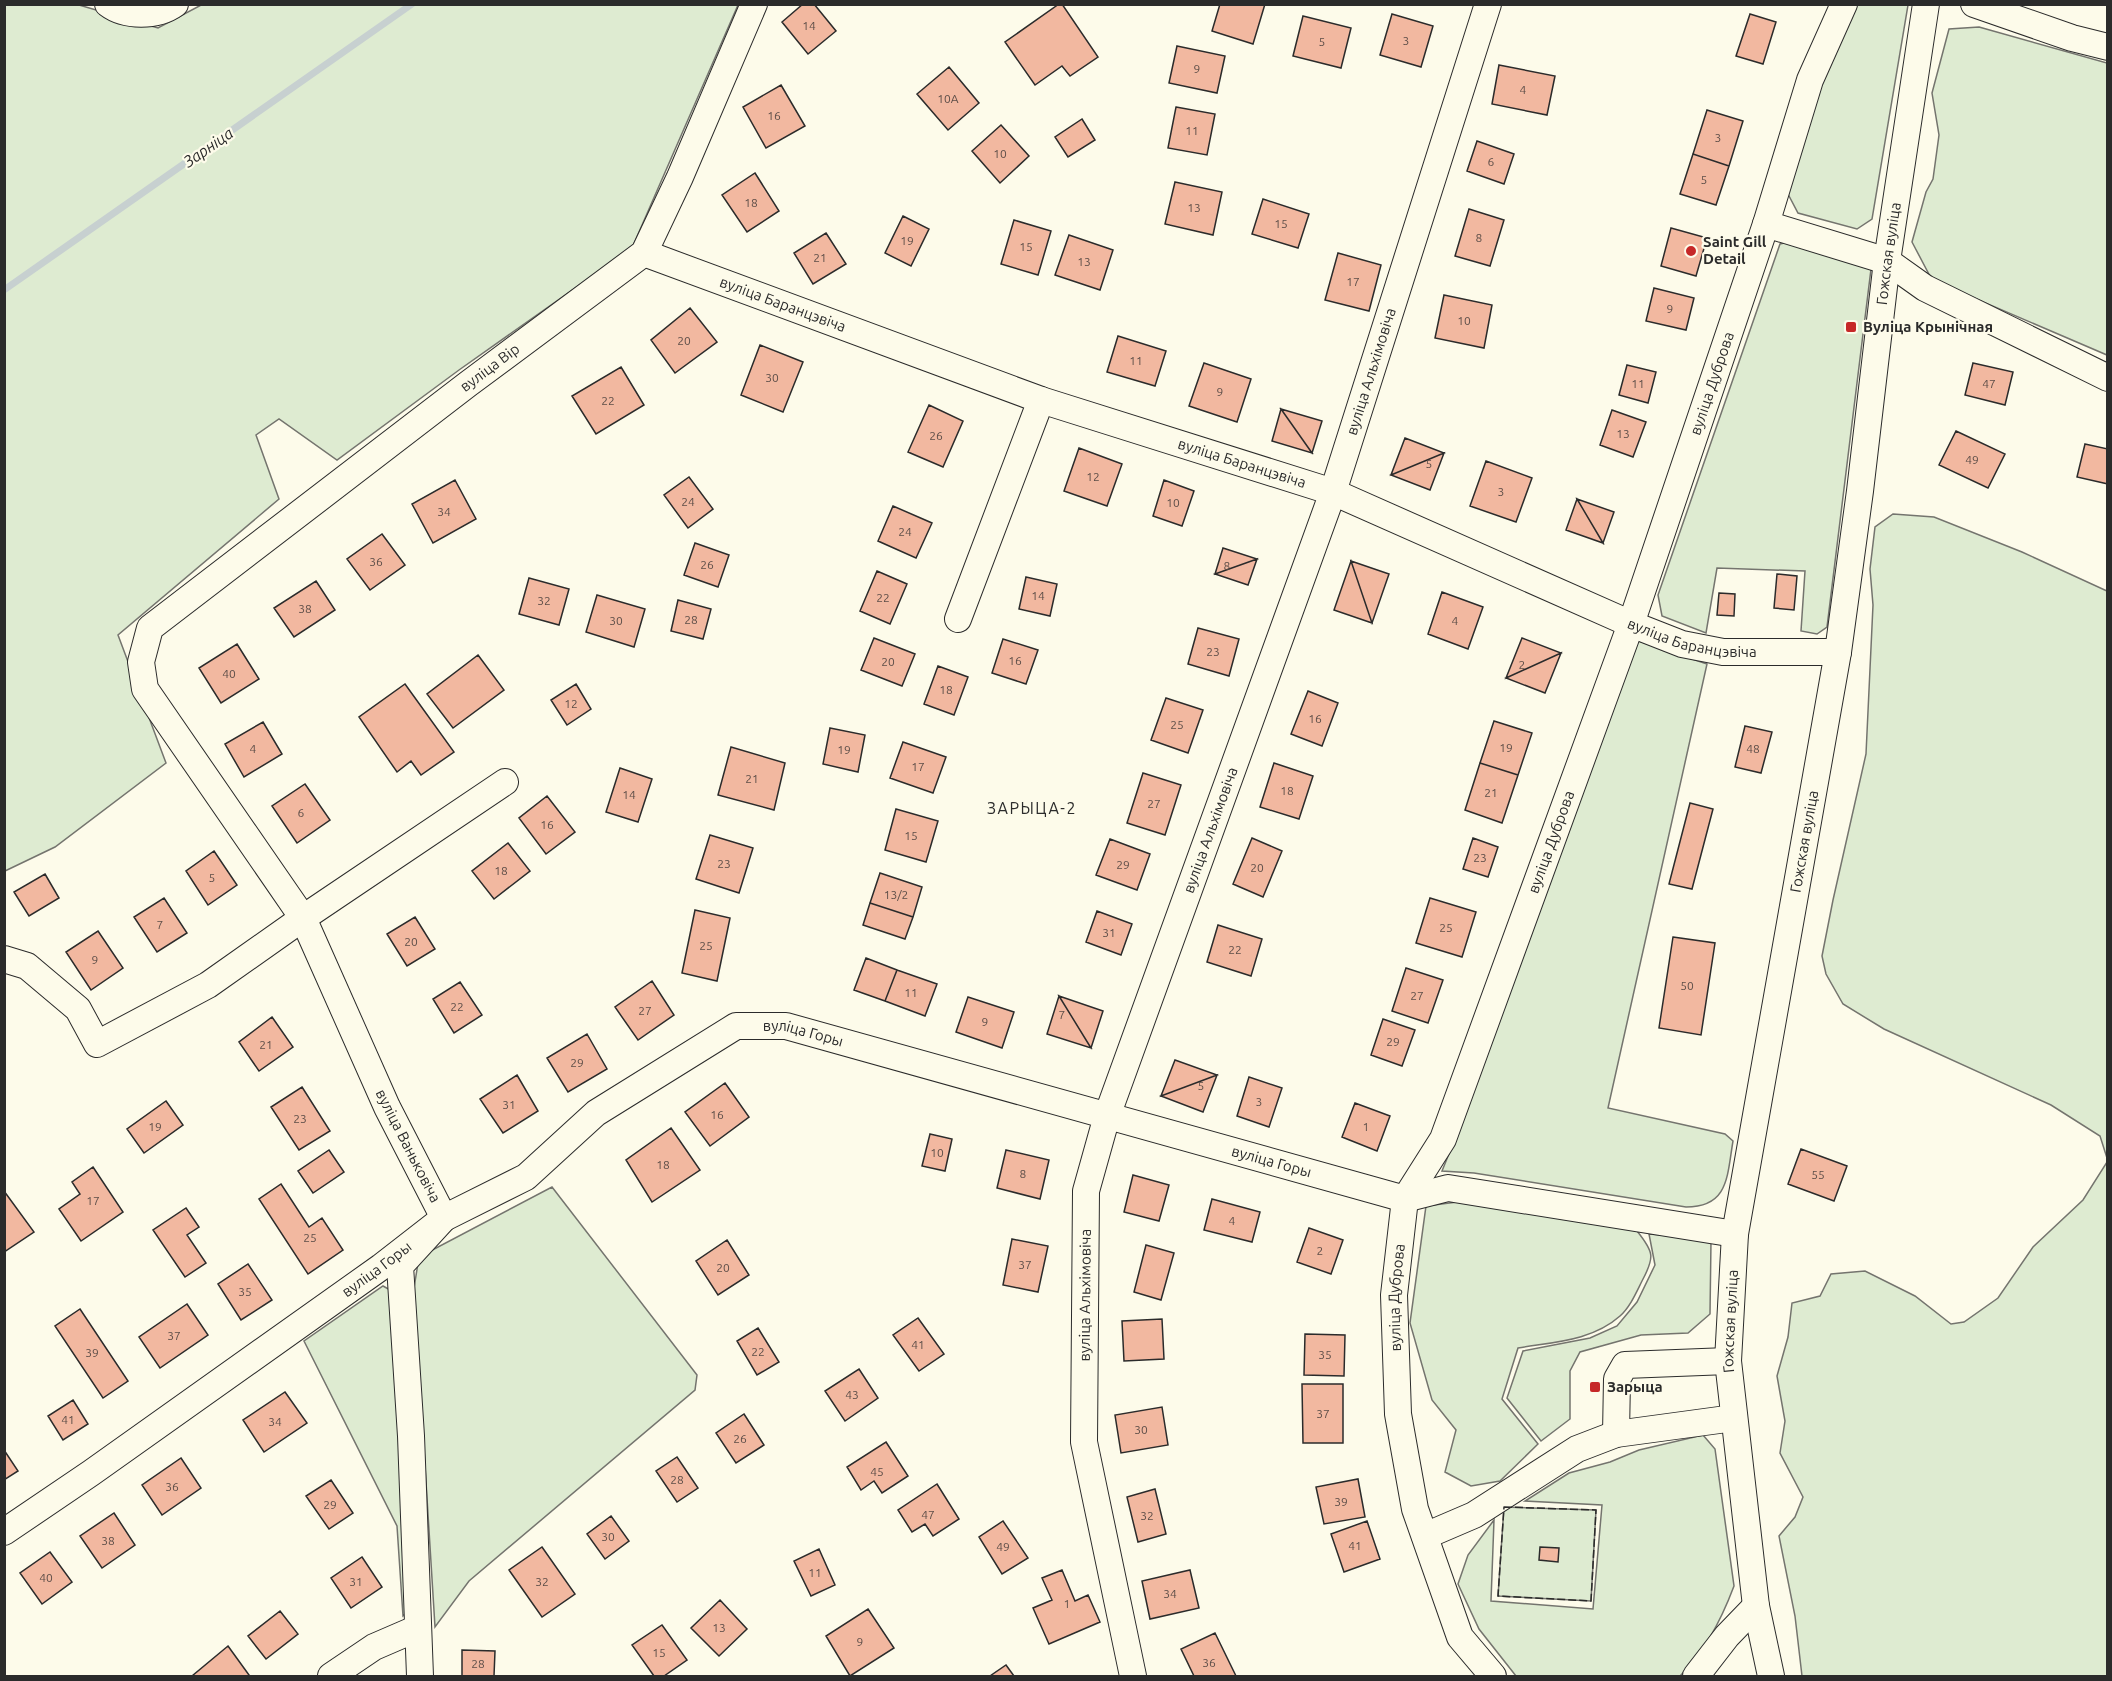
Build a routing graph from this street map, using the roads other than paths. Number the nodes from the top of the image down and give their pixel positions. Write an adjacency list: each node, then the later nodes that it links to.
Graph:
1 (108, 4): 2 (street)
2 (175, 4)
3 (754, 4): 10 (street, вуліца Вір)
4 (1488, 4): 14 (street, вуліца Альхімовіча)
5 (1844, 4): 9 (street, вуліца Дуброва)
6 (1926, 4): 11 (street, Гожская вуліца)
7 (1974, 4): 8 (street)
8 (2108, 47)
9 (1766, 224): 11 (street); 16 (street, вуліца Дуброва)
10 (644, 253): 13 (street, вуліца Баранцэвіча); 18 (street, вуліца Вір)
11 (1887, 261): 12 (street); 17 (street, Гожская вуліца)
12 (2108, 378)
13 (1041, 400): 14 (street, вуліца Баранцэвіча); 15 (street)
14 (1333, 492): 16 (street, вуліца Баранцэвіча); 22 (street, вуліца Альхімовіча)
15 (958, 619)
16 (1631, 624): 17 (street, вуліца Баранцэвіча); 23 (street, вуліца Дуброва)
17 (1838, 652): 25 (street, Гожская вуліца)
18 (141, 662): 20 (street, вуліца Ваньковіча)
19 (505, 782): 20 (street)
20 (303, 918): 21 (street); 24 (street, вуліца Ваньковіча)
21 (4, 959)
22 (1107, 1116): 23 (street, вуліца Горы); 24 (street, вуліца Горы); 35 (street, вуліца Альхімовіча)
23 (1405, 1199): 25 (street, вуліца Горы); 30 (street, вуліца Дуброва)
24 (444, 1218): 29 (street, вуліца Горы); 32 (street, вуліца Ваньковіча)
25 (1735, 1234): 26 (street, Гожская вуліца)
26 (1728, 1361): 27 (street, Гожская вуліца); 28 (street)
27 (1734, 1418): 28 (street); 31 (street, Гожская вуліца)
28 (1616, 1434): 30 (street)
29 (4, 1532)
30 (1425, 1536): 36 (street, вуліца Дуброва)
31 (1756, 1606): 37 (street); 38 (street, Гожская вуліца)
32 (418, 1628): 33 (street); 34 (street, вуліца Ваньковіча)
33 (331, 1677)
34 (420, 1677)
35 (1133, 1677)
36 (1493, 1677)
37 (1696, 1677)
38 (1771, 1677)

